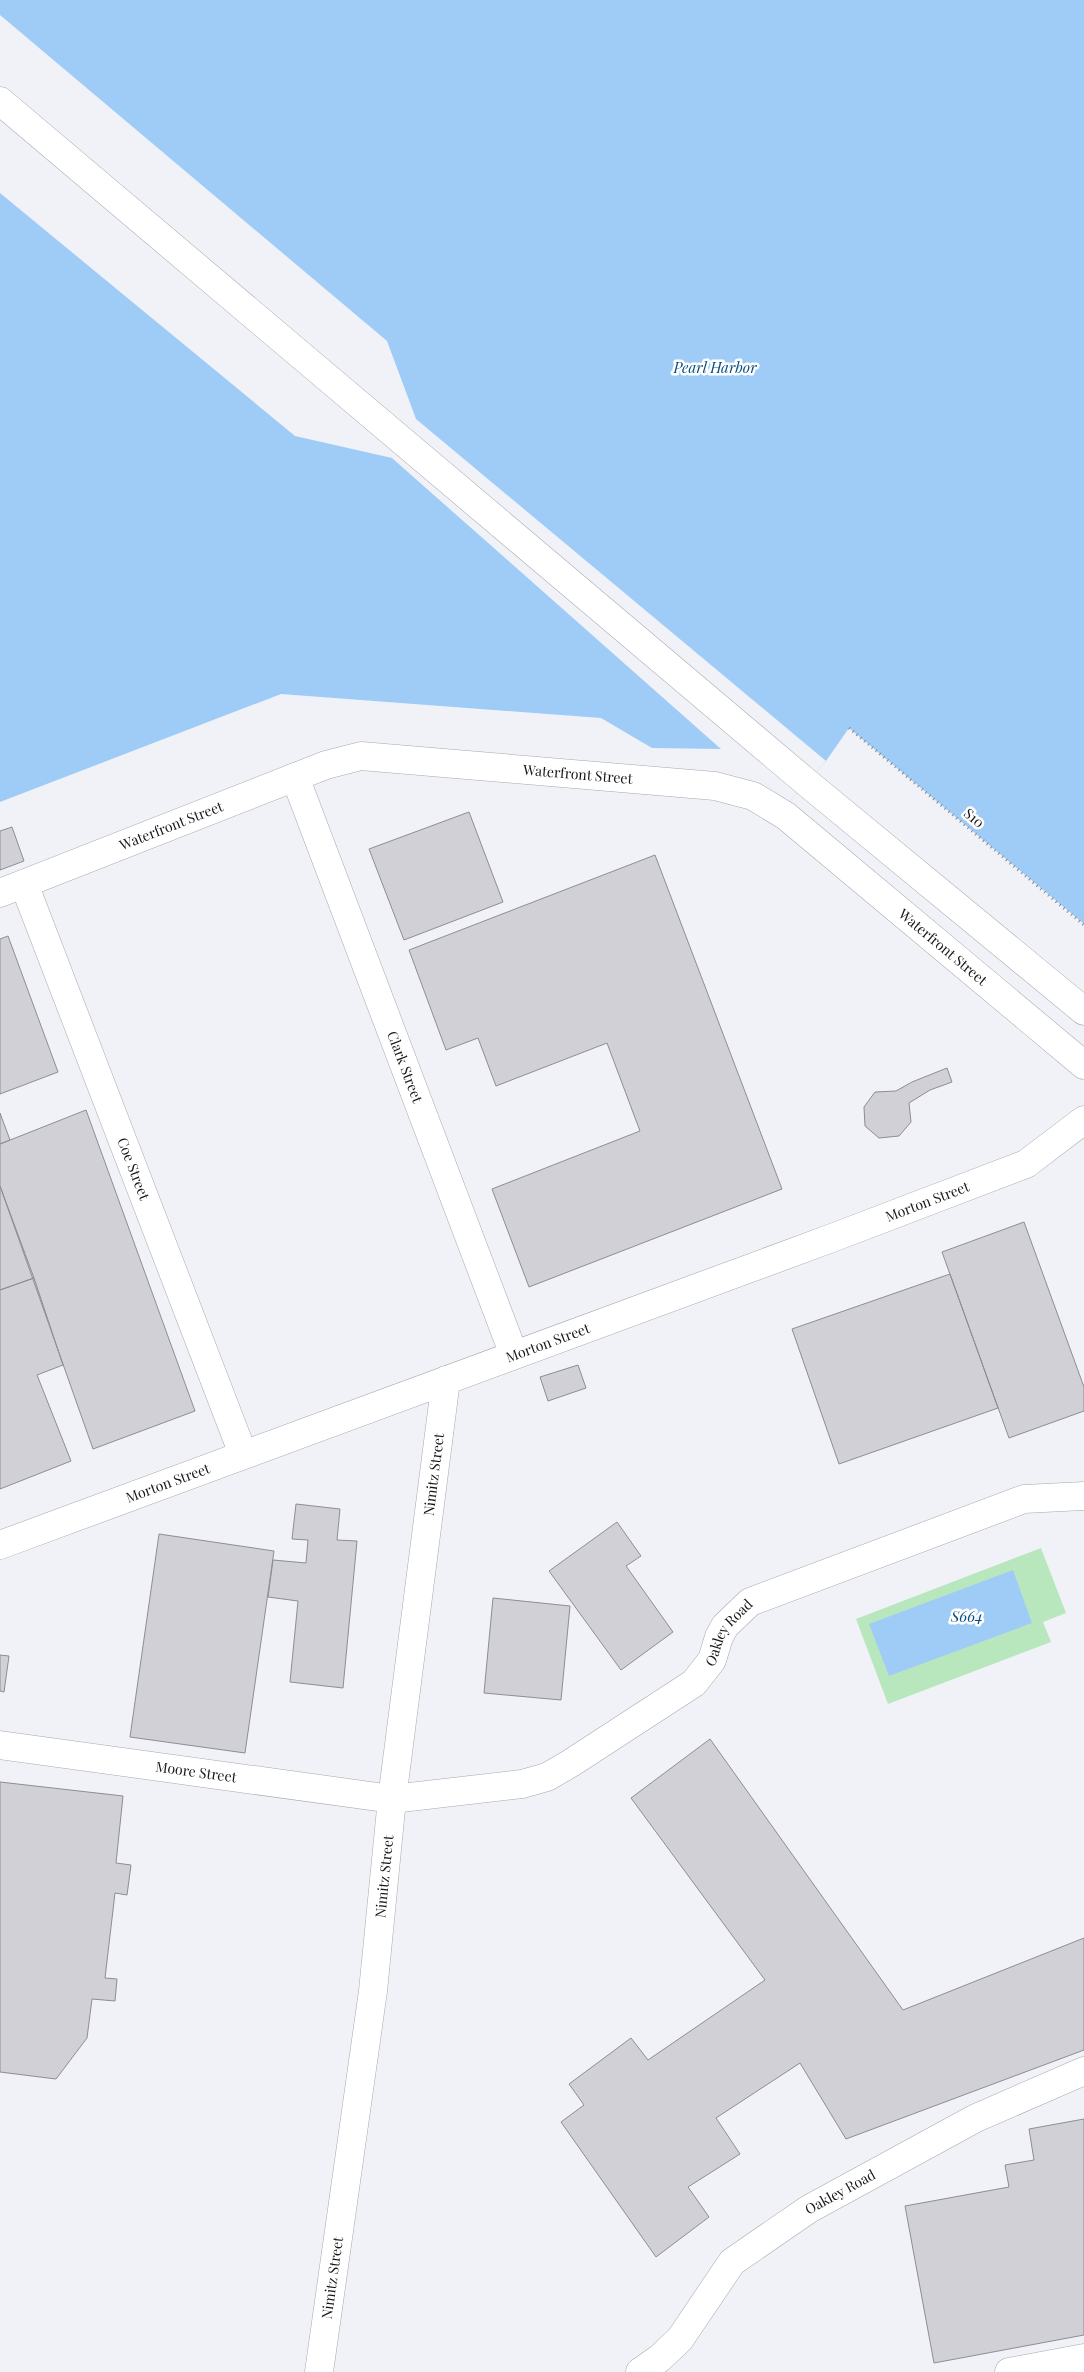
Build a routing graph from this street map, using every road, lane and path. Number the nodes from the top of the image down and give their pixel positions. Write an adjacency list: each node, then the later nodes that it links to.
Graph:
1 (0, 102): 6 (lane)
2 (849, 728): 5 (path, S10)
3 (295, 777): 4 (lane, Waterfront Street); 7 (lane, Waterfront Street); 9 (lane, Clark Street)
4 (12, 889): 11 (lane, Coe Street)
5 (1084, 925)
6 (1084, 1011)
7 (1084, 1065)
8 (1084, 1120): 9 (lane, Morton Street)
9 (514, 1355): 10 (lane, Morton Street)
10 (446, 1380): 11 (lane, Morton Street); 15 (lane, Nimitz Street)
11 (243, 1454): 13 (lane, Morton Street)
12 (1084, 1496): 15 (lane, Oakley Road)
13 (0, 1545)
14 (0, 1745): 15 (lane, Moore Street)
15 (392, 1799): 18 (lane, Nimitz Street)
16 (1084, 2071): 19 (lane, Oakley Road)
17 (1084, 2358): 20 (lane)
18 (319, 2372)
19 (640, 2372)
20 (1009, 2372)

